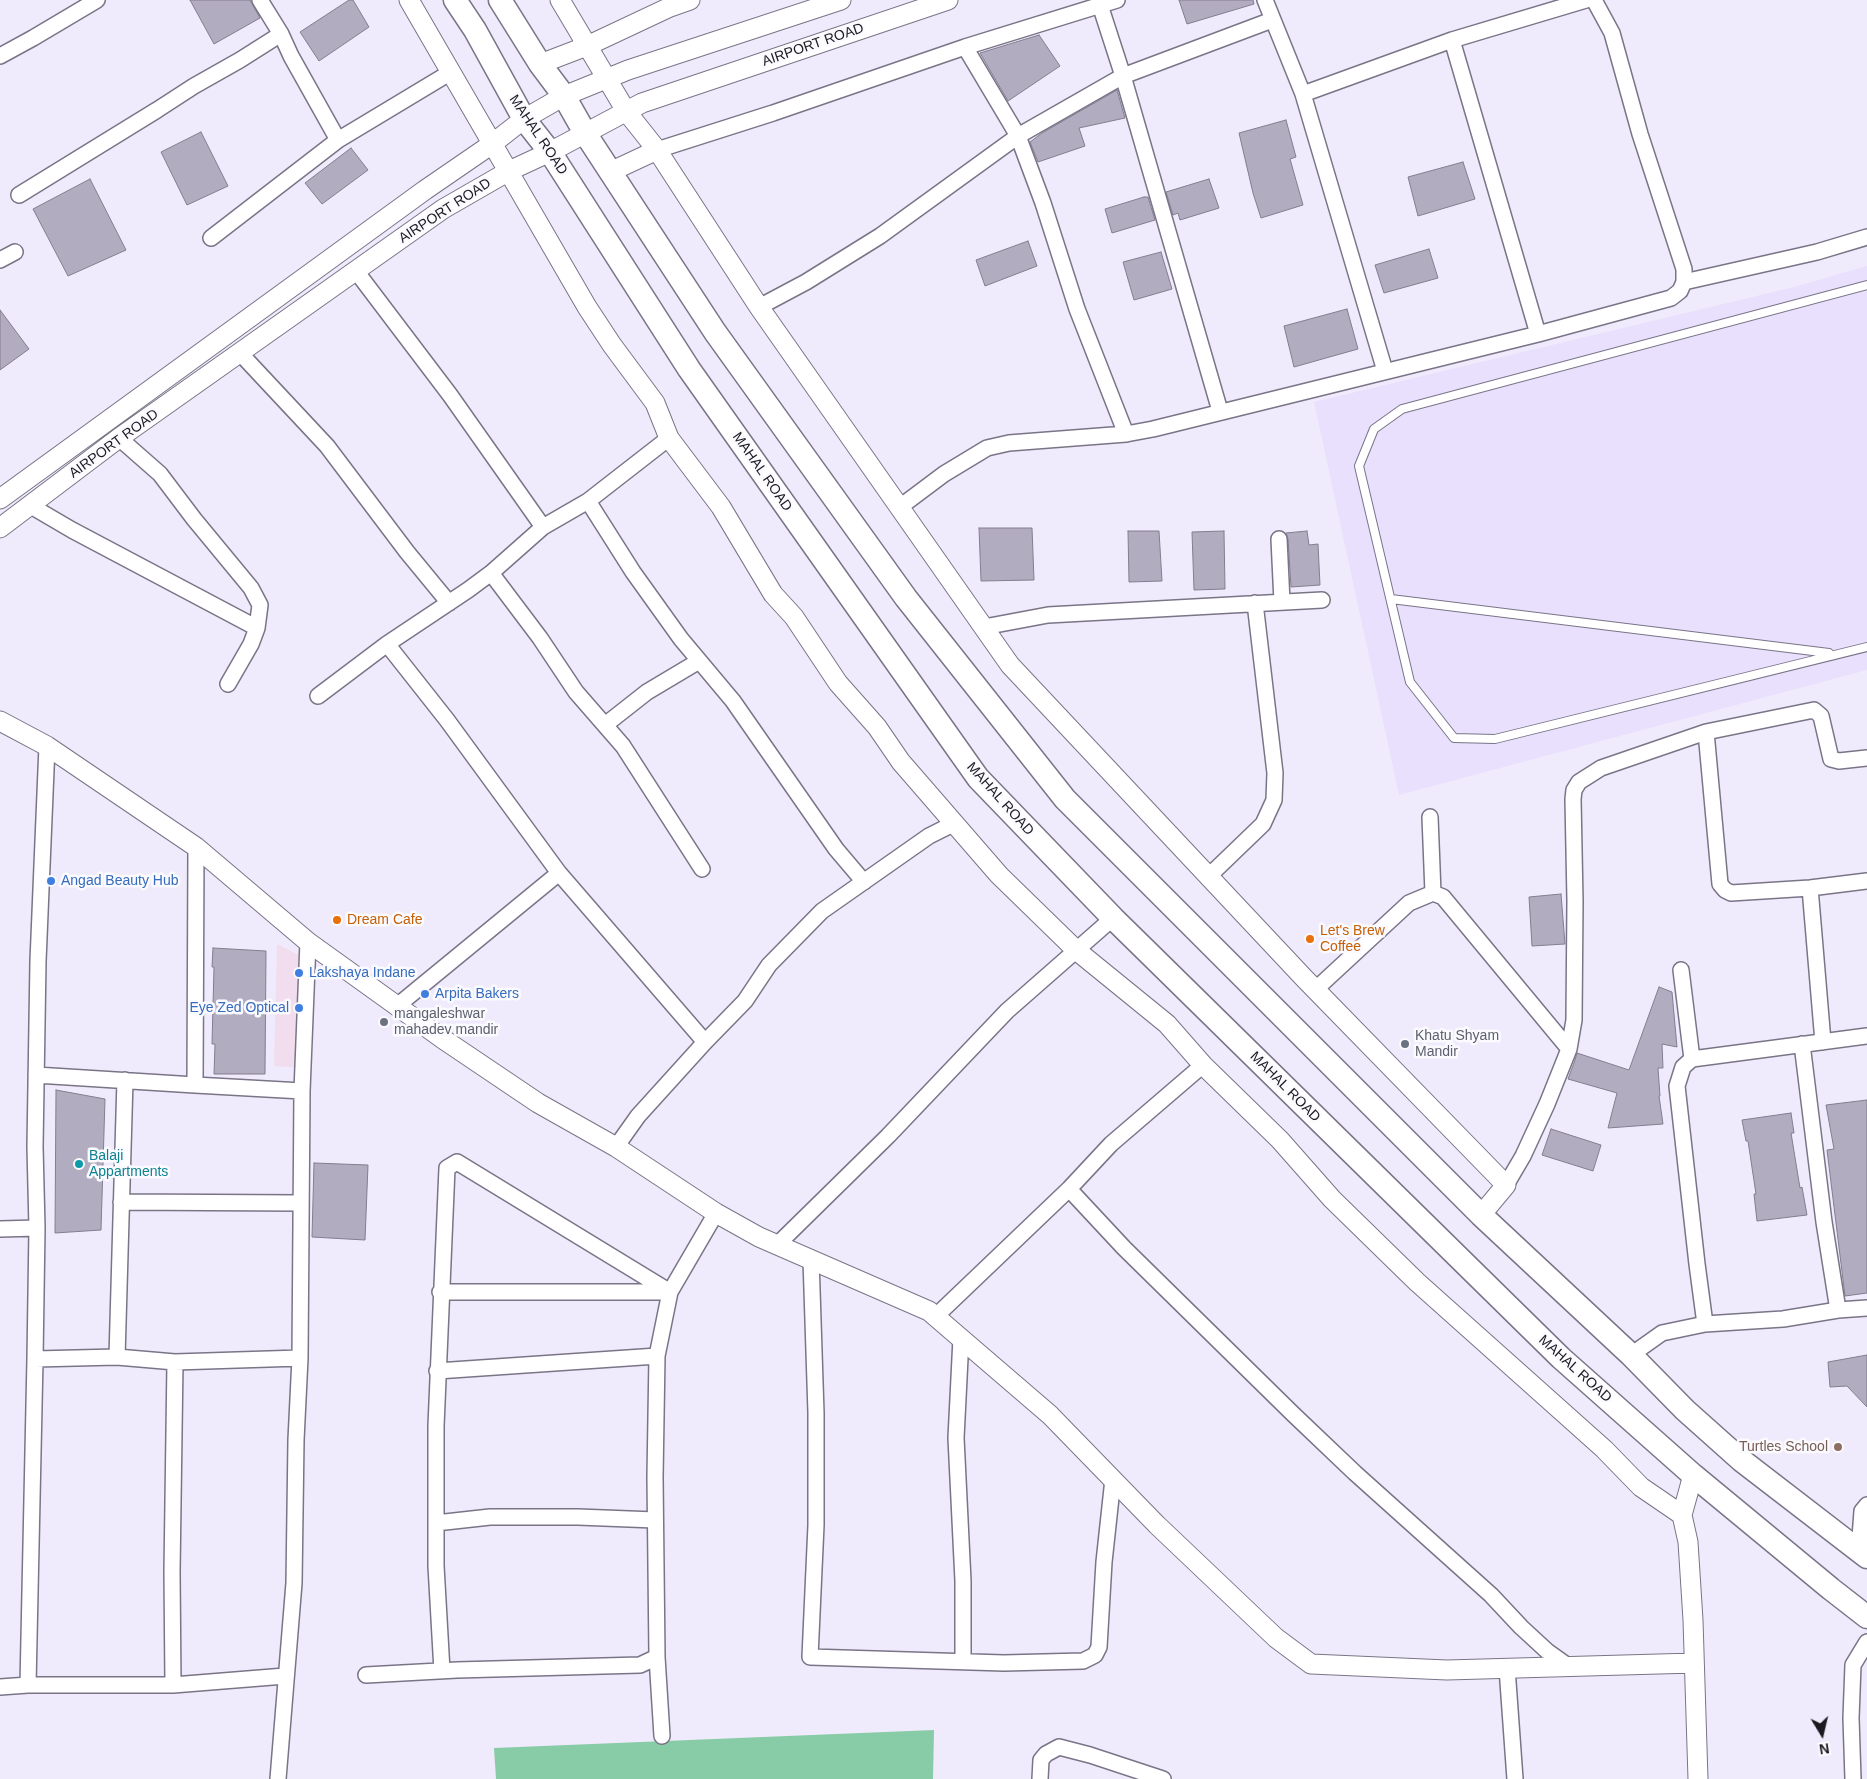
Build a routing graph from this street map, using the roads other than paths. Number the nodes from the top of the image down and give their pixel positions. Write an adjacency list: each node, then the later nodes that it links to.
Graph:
1 (97, 0): 20 (street)
2 (260, 0): 16 (street)
3 (409, 0): 22 (street)
4 (455, 0): 28 (main road, MAHAL ROAD)
5 (500, 0): 21 (main road)
6 (560, 0): 18 (street)
7 (690, 0): 18 (street)
8 (841, 0): 24 (street, AIRPORT ROAD)
9 (948, 0): 27 (street, AIRPORT ROAD)
10 (1117, 0): 14 (street)
11 (1265, 0): 15 (street)
12 (1586, 0): 17 (street)
13 (1594, 0): 43 (street)
14 (1100, 5): 19 (street); 23 (street)
15 (1272, 20): 23 (street); 25 (street)
16 (281, 34): 31 (street); 37 (street)
17 (1452, 40): 25 (street); 46 (street)
18 (587, 46): 21 (street); 24 (street)
19 (965, 47): 30 (street); 33 (street)
20 (0, 56)
21 (540, 64): 26 (main road)
22 (451, 72): 31 (street); 32 (street)
23 (1123, 76): 30 (street); 49 (street)
24 (605, 78): 26 (street, AIRPORT ROAD); 27 (street)
25 (1303, 94): 48 (street)
26 (564, 96): 28 (street, AIRPORT ROAD); 29 (main road)
27 (626, 111): 29 (street, AIRPORT ROAD); 33 (street)
28 (524, 119): 32 (street, AIRPORT ROAD); 34 (main road, MAHAL ROAD)
29 (585, 133): 34 (street, AIRPORT ROAD); 36 (main road)
30 (1018, 136): 45 (street); 50 (street)
31 (338, 140): 39 (street)
32 (492, 144): 35 (street); 53 (street, AIRPORT ROAD)
33 (657, 150): 36 (street); 45 (street)
34 (550, 152): 35 (street, AIRPORT ROAD); 89 (main road, MAHAL ROAD)
35 (509, 171): 42 (street, AIRPORT ROAD); 52 (street)
36 (610, 172): 112 (main road)
37 (18, 195)
38 (1867, 237): 43 (street)
39 (211, 238)
40 (15, 252): 41 (street)
41 (0, 260)
42 (356, 271): 47 (street, AIRPORT ROAD); 57 (street)
43 (1684, 282): 46 (street)
44 (1867, 285): 61 (lane)
45 (759, 307): 56 (street)
46 (1538, 334): 48 (street)
47 (240, 353): 51 (street, AIRPORT ROAD); 64 (street)
48 (1385, 371): 49 (street)
49 (1220, 411): 50 (street)
50 (1126, 434): 56 (street)
51 (119, 438): 55 (street, AIRPORT ROAD); 67 (street)
52 (669, 438): 54 (street); 80 (street)
53 (0, 499)
54 (588, 501): 57 (street); 71 (street)
55 (31, 506): 58 (street, AIRPORT ROAD); 67 (street)
56 (900, 507): 66 (street)
57 (543, 527): 60 (street)
58 (0, 528)
59 (1279, 539): 63 (street)
60 (490, 573): 64 (street); 75 (street)
61 (1391, 599): 70 (lane); 70 (lane)
62 (1322, 600): 63 (street)
63 (1282, 602): 65 (street)
64 (449, 603): 68 (street)
65 (1255, 603): 66 (street); 84 (street)
66 (984, 627): 84 (street)
67 (257, 628): 72 (street)
68 (387, 644): 73 (street); 83 (street)
69 (1867, 647): 70 (lane)
70 (1836, 654)
71 (699, 661): 75 (street); 86 (street)
72 (228, 684)
73 (318, 696)
74 (0, 721): 77 (street)
75 (605, 726): 82 (street)
76 (1706, 732): 78 (street); 87 (street); 99 (street)
77 (47, 746): 81 (street); 102 (street)
78 (1867, 758)
79 (1430, 817): 88 (street)
80 (953, 824): 86 (street); 91 (street)
81 (196, 847): 90 (street); 104 (street)
82 (702, 869)
83 (559, 872): 94 (street); 96 (street)
84 (1209, 876): 93 (street)
85 (1867, 881): 87 (street)
86 (864, 882): 96 (street)
87 (1810, 888): 97 (street)
88 (1434, 893): 93 (street); 99 (street)
89 (1113, 918): 91 (street); 131 (main road, MAHAL ROAD)
90 (308, 942): 94 (street); 105 (street)
91 (1076, 950): 101 (street); 115 (street)
92 (1681, 970): 100 (street)
93 (1316, 989): 107 (street)
94 (397, 1006): 106 (street)
95 (1867, 1036): 97 (street)
96 (705, 1042): 106 (street)
97 (1823, 1042): 98 (street)
98 (1802, 1044): 100 (street); 120 (street)
99 (1568, 1049): 107 (street)
100 (1692, 1059): 122 (street)
101 (1204, 1065): 108 (street); 134 (street)
102 (36, 1075): 103 (street); 113 (street)
103 (125, 1080): 104 (street); 109 (street)
104 (195, 1084): 105 (street)
105 (302, 1091): 110 (street)
106 (616, 1147): 111 (street)
107 (1506, 1185): 112 (street)
108 (1069, 1189): 121 (street); 143 (street)
109 (122, 1202): 110 (street); 126 (street)
110 (300, 1203): 127 (street)
111 (716, 1213): 115 (street); 118 (street)
112 (1481, 1215): 124 (main road)
113 (37, 1228): 114 (street); 128 (street)
114 (0, 1229)
115 (777, 1245): 116 (street)
116 (811, 1259): 121 (street); 141 (street)
117 (440, 1292): 118 (street); 118 (street); 130 (street)
118 (670, 1292): 125 (street)
119 (1867, 1308): 120 (street)
120 (1838, 1310): 122 (street)
121 (936, 1316): 123 (street)
122 (1705, 1324): 124 (street)
123 (961, 1338): 132 (street); 141 (street)
124 (1631, 1355): 137 (main road)
125 (658, 1356): 130 (street); 135 (street)
126 (117, 1357): 128 (street); 129 (street)
127 (300, 1358): 129 (street); 147 (street)
128 (35, 1359): 148 (street)
129 (175, 1362): 149 (street)
130 (437, 1371): 136 (street)
131 (1693, 1475): 134 (street); 138 (main road, MAHAL ROAD)
132 (1114, 1479): 141 (street); 144 (street)
133 (1867, 1505): 137 (street)
134 (1682, 1515): 142 (street)
135 (656, 1520): 136 (street); 140 (street)
136 (436, 1523): 145 (street)
137 (1863, 1554)
138 (1867, 1617)
139 (1867, 1642): 157 (street)
140 (657, 1657): 145 (street); 151 (street)
141 (963, 1661)
142 (1694, 1663): 143 (street); 156 (street)
143 (1568, 1666): 144 (street)
144 (1507, 1668): 155 (street)
145 (442, 1671): 146 (street)
146 (366, 1675)
147 (285, 1676): 149 (street); 152 (street)
148 (28, 1684): 149 (street); 150 (street)
149 (173, 1685)
150 (0, 1687)
151 (662, 1736)
152 (278, 1779)
153 (1040, 1779): 154 (street)
154 (1163, 1779)
155 (1515, 1779)
156 (1698, 1779)
157 (1853, 1779)

